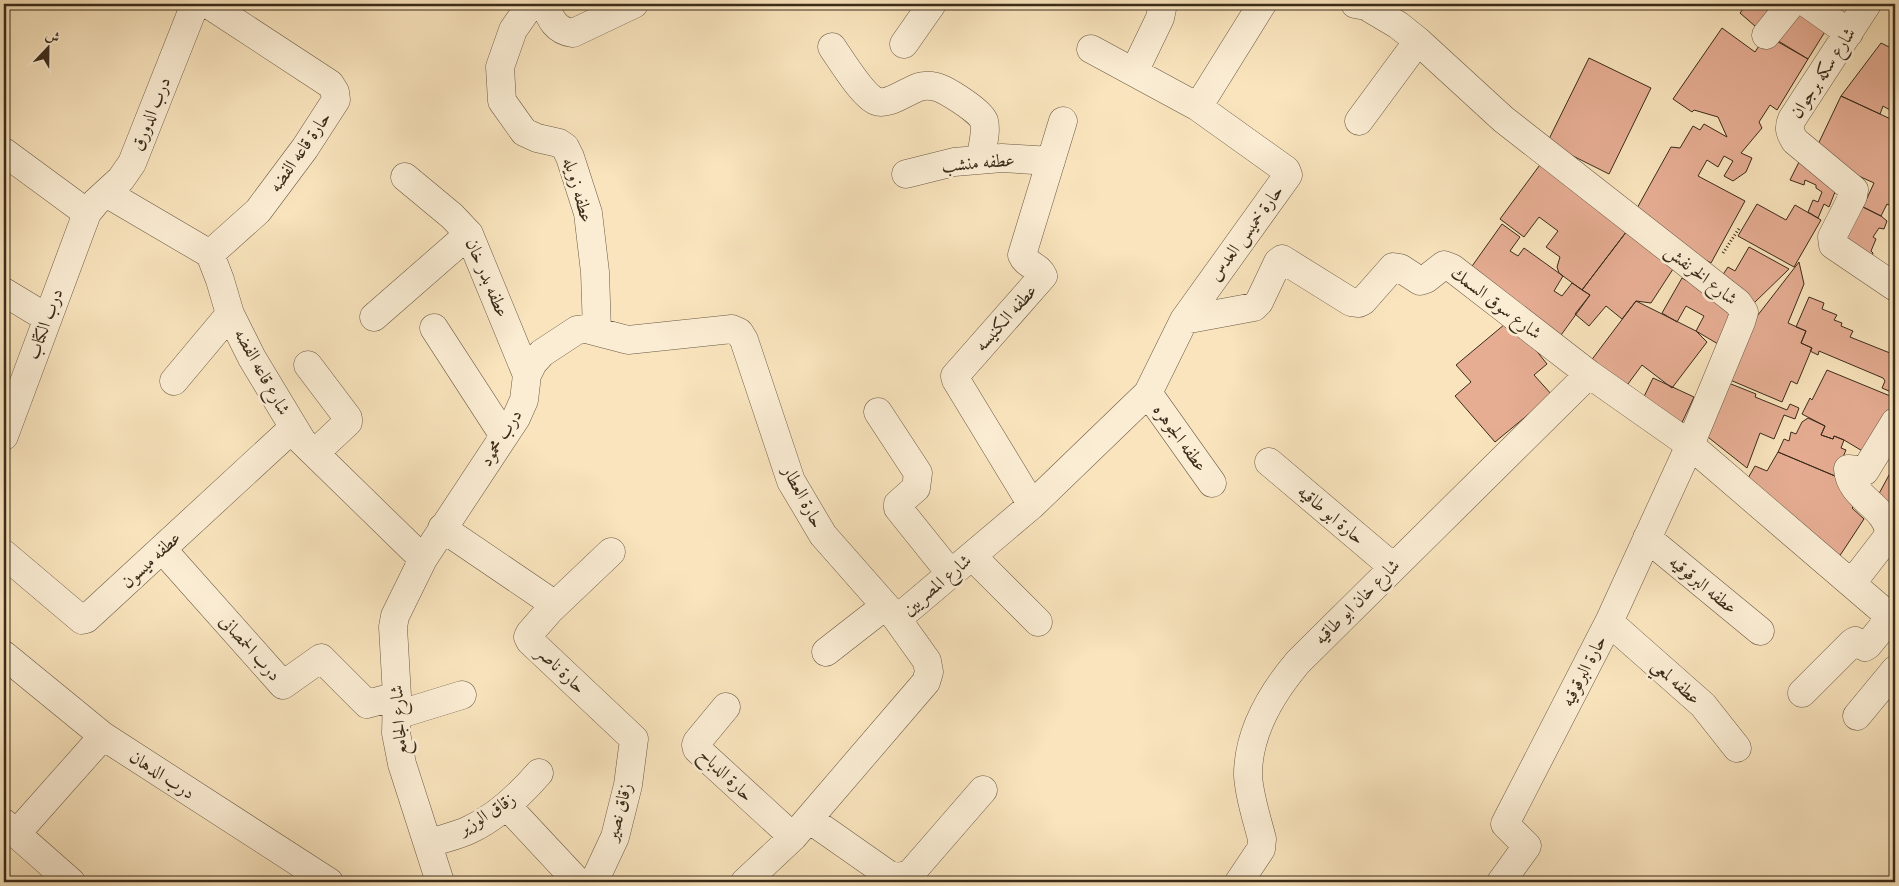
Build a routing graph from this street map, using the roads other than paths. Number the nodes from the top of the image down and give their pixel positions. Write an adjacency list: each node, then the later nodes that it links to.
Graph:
1 (195, 4): 28 (street, درب الدورق)
2 (208, 4): 31 (street, حارة قاعه الفضه)
3 (531, 4): 40 (street, عطفه زويله)
4 (545, 4): 5 (street)
5 (634, 4)
6 (932, 4): 16 (street)
7 (1164, 4): 19 (street)
8 (1262, 4): 20 (street)
9 (1791, 4): 14 (street)
10 (1808, 4): 13 (street)
11 (1867, 4): 13 (street, شارع سكه برجوان)
12 (1363, 5): 15 (street, شارع الخرنفش)
13 (1849, 32): 32 (street, شارع سكه برجوان)
14 (1766, 35)
15 (1418, 41): 22 (street); 51 (street, شارع الخرنفش)
16 (904, 44)
17 (832, 47): 24 (street)
18 (1091, 48): 19 (street, حارة خميس العدس)
19 (1134, 72): 20 (street, حارة خميس العدس)
20 (1198, 107): 37 (street, حارة خميس العدس)
21 (1063, 121): 25 (street, عطفه الكنيسه)
22 (1359, 121)
23 (4, 152): 29 (street)
24 (980, 160): 25 (street, عطفه منشب); 26 (street, عطفه منشب)
25 (1051, 161): 55 (street, عطفه الكنيسه)
26 (906, 174)
27 (404, 177): 30 (street, عطفه بدر خان)
28 (106, 193): 29 (street, درب الدورق); 31 (street)
29 (87, 213): 36 (street, درب الكتاب)
30 (469, 234): 35 (street); 43 (street, عطفه بدر خان)
31 (210, 254): 34 (street, شارع قاعه الفضه)
32 (1895, 287)
33 (4, 292): 36 (street)
34 (230, 314): 44 (street); 48 (street, شارع قاعه الفضه)
35 (374, 317)
36 (47, 318): 49 (street, درب الكتاب)
37 (1184, 320): 42 (street, شارع سوق السمك); 45 (street, شارع المصريين)
38 (434, 328): 50 (street)
39 (732, 329): 40 (street, درب محمود); 67 (street, حارة العطار)
40 (597, 330): 43 (street, درب محمود)
41 (308, 365): 52 (street)
42 (1589, 374): 51 (street, شارع سوق السمك); 63 (street, شارع خان ابو طاقيه)
43 (527, 375): 50 (street, درب محمود)
44 (174, 381)
45 (1148, 393): 54 (street, عطفه الجوهره); 55 (street, شارع المصريين)
46 (878, 412): 64 (street)
47 (1895, 422): 65 (street)
48 (293, 428): 52 (street, شارع قاعه الفضه); 58 (street, عطفه ميسون)
49 (4, 436)
50 (504, 436): 56 (street, درب محمود)
51 (1690, 445): 57 (street, حارة البرقوقيه); 65 (street)
52 (315, 453): 62 (street, شارع قاعه الفضه)
53 (1269, 462): 63 (street, حارة ابو طاقيه)
54 (1212, 483)
55 (1032, 505): 61 (street, شارع المصريين)
56 (442, 528): 62 (street, درب محمود); 66 (street)
57 (1647, 538): 70 (street, حارة البرقوقيه); 71 (street, عطفه البرقوقيه)
58 (162, 549): 60 (street, عطفه ميسون); 77 (street, درب الحمصانى)
59 (611, 552): 66 (street, حارة ناصر)
60 (4, 554)
61 (972, 556): 64 (street, شارع المصريين); 69 (street)
62 (423, 559): 77 (street, شارع الجامع)
63 (1393, 568): 95 (street, شارع خان ابو طاقيه)
64 (950, 574): 67 (street, شارع المصريين)
65 (1852, 582): 68 (street)
66 (550, 610): 81 (street, حارة ناصر)
67 (891, 613): 72 (street); 87 (street, شارع المصريين)
68 (1893, 619): 75 (street)
69 (1038, 622)
70 (1609, 622): 82 (street, عطفه لمعي); 96 (street, حارة البرقوقيه)
71 (1760, 631)
72 (826, 652)
73 (4, 656): 80 (street, درب الدهان)
74 (1895, 670): 79 (street)
75 (1802, 693)
76 (462, 695): 77 (street)
77 (397, 705): 88 (street, شارع الجامع)
78 (726, 707): 87 (street, حارة الدباح)
79 (1856, 716)
80 (103, 736): 86 (street); 90 (street, درب الدهان)
81 (634, 739): 93 (street, زقاق نصير)
82 (1737, 748)
83 (540, 773): 85 (street, زقاق الوزير)
84 (983, 790): 87 (street, حارة الدباح)
85 (507, 806): 88 (street, زقاق الوزير); 92 (street)
86 (10, 828): 89 (street)
87 (801, 828): 94 (street, شارع المصريين)
88 (428, 844): 91 (street, شارع الجامع)
89 (71, 882)
90 (329, 882)
91 (440, 882)
92 (578, 882)
93 (594, 882)
94 (745, 882)
95 (1239, 882)
96 (1501, 882)

